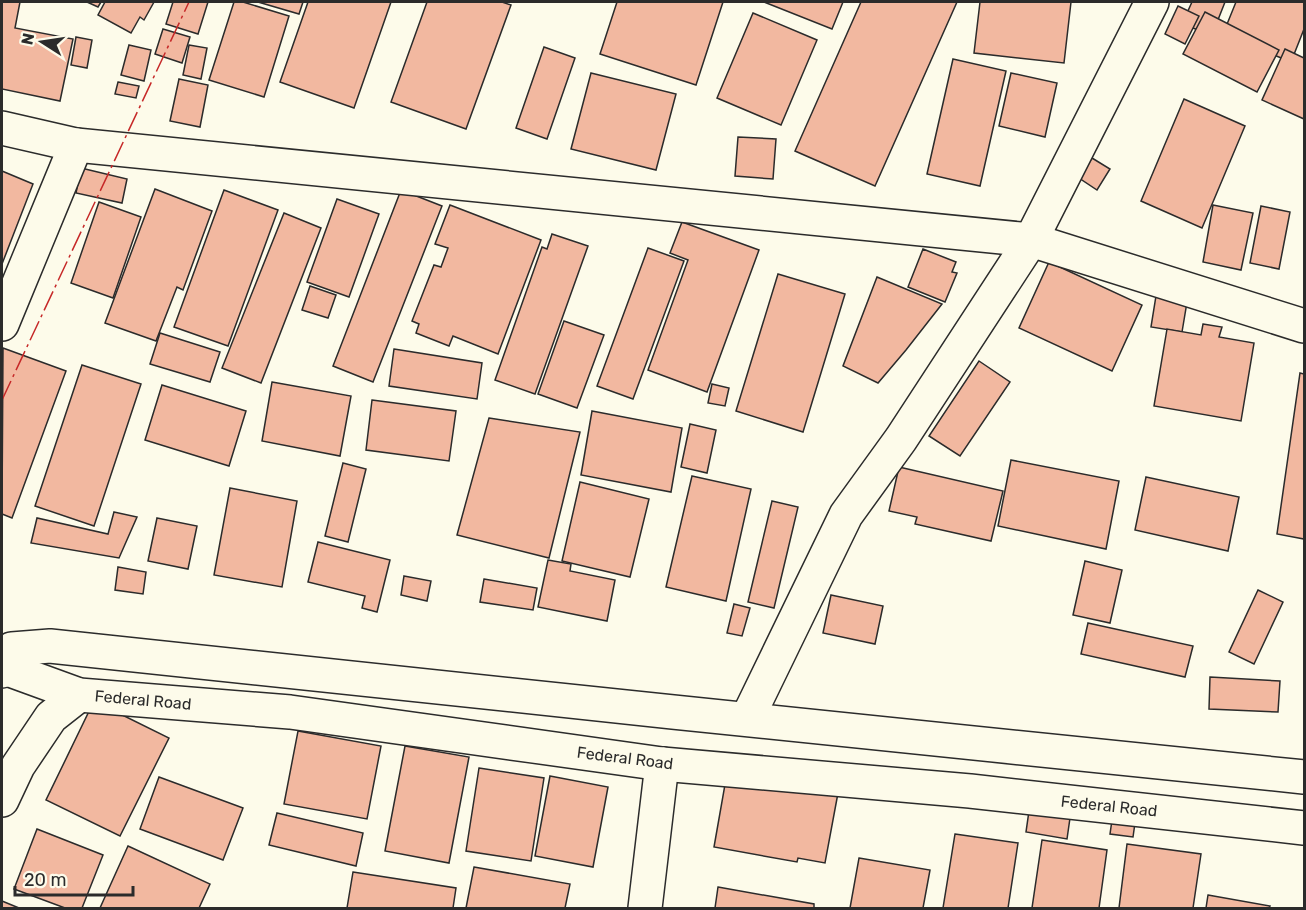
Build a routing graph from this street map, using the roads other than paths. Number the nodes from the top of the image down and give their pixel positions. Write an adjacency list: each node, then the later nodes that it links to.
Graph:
1 (1152, 2): 4 (street)
2 (2, 128): 3 (street)
3 (76, 145): 4 (street); 5 (street)
4 (1031, 240): 6 (street); 9 (street)
5 (2, 324)
6 (1305, 326)
7 (2, 669): 8 (street); 9 (street)
8 (79, 695): 10 (street, Federal Road); 12 (street, Federal Road)
9 (747, 720): 11 (street)
10 (662, 764): 13 (street, Federal Road); 14 (street)
11 (1305, 777)
12 (2, 800)
13 (1305, 828)
14 (645, 909)

